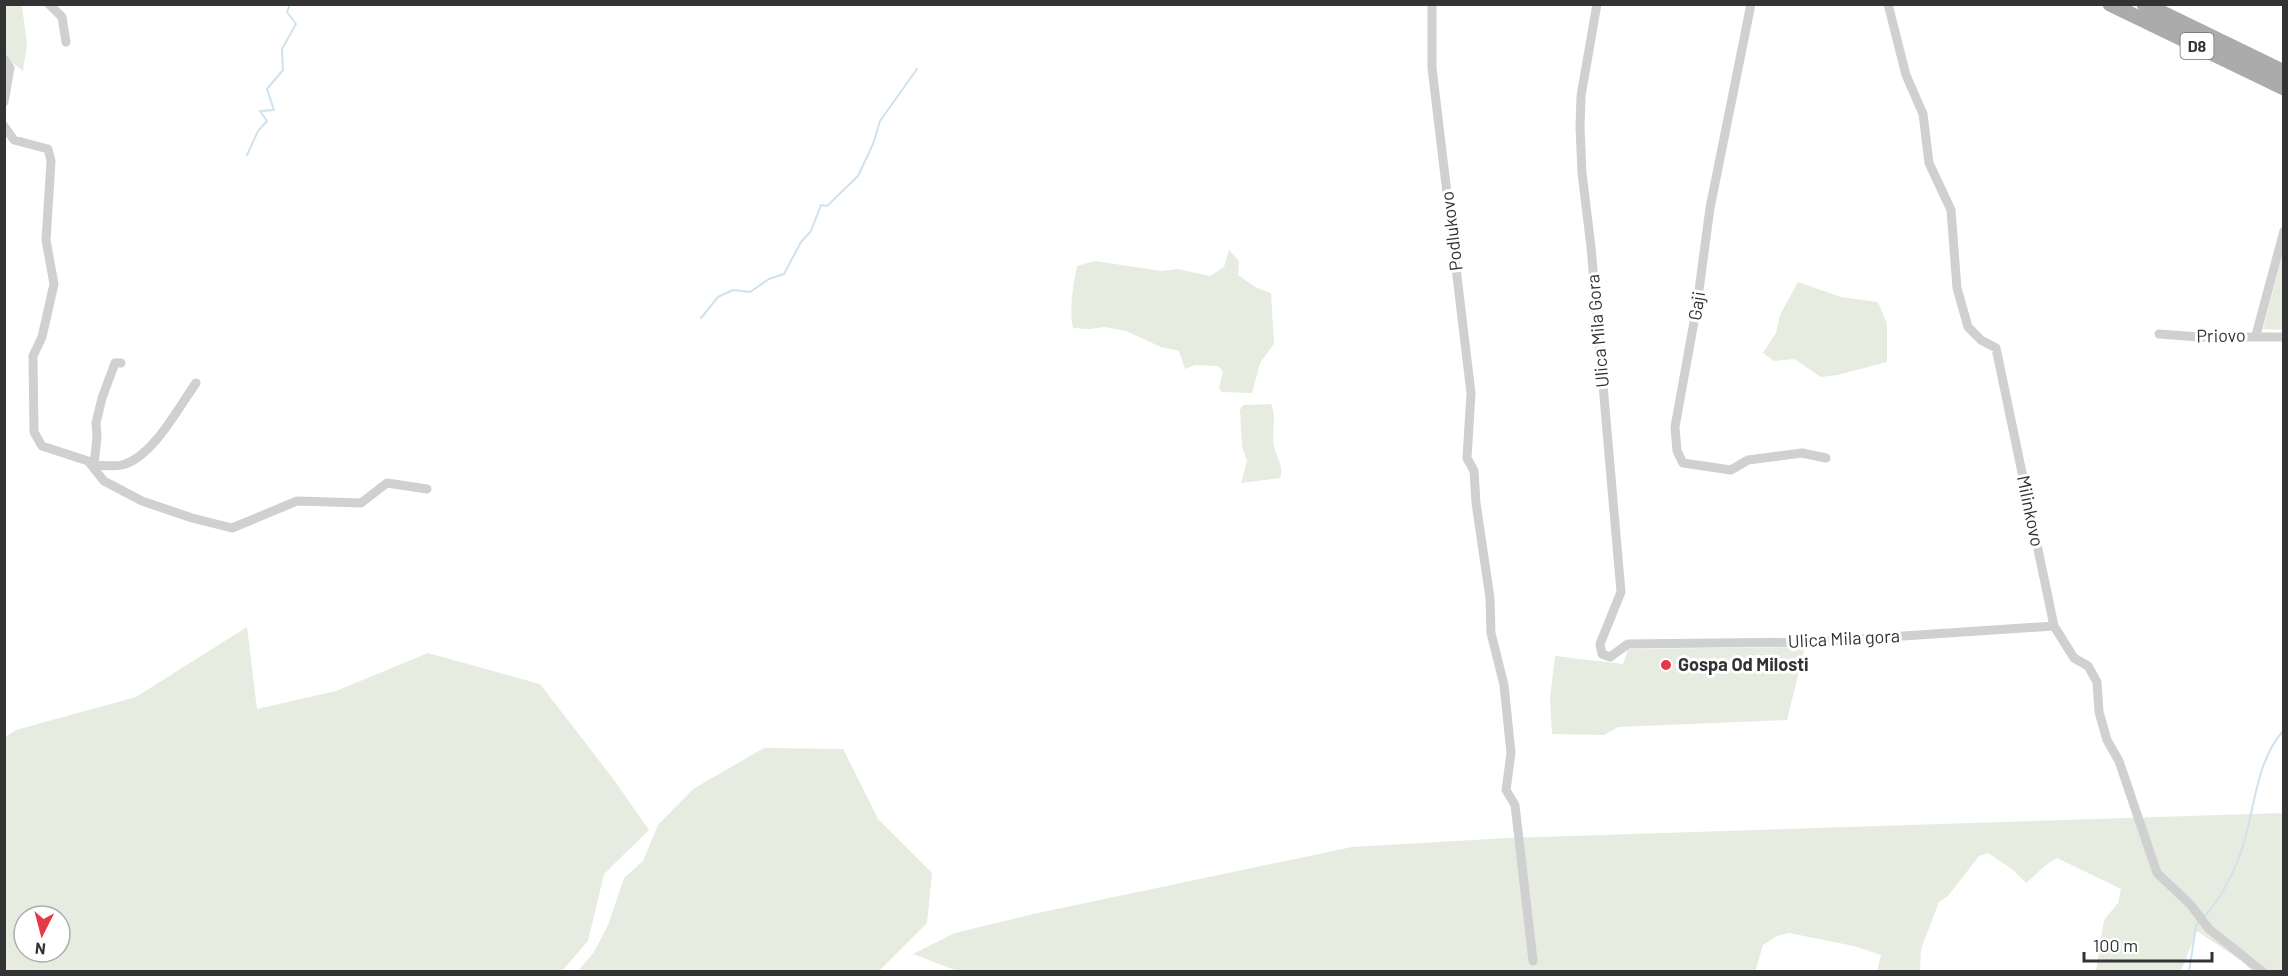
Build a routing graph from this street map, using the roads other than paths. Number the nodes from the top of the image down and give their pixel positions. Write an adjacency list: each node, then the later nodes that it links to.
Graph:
1 (49, 4): 8 (street)
2 (1432, 4): 25 (street, Podlukovo)
3 (1597, 4): 24 (street, Ulica Mila Gora)
4 (1751, 4): 20 (street, Gaji)
5 (1888, 4): 23 (street, Milinkovo)
6 (2110, 4): 11 (main road, D8)
7 (2144, 4): 10 (main road, D8)
8 (66, 42)
9 (4, 59): 12 (street)
10 (2283, 72)
11 (2283, 88)
12 (4, 102)
13 (4, 126): 21 (street)
14 (2283, 231): 16 (street)
15 (2158, 334): 16 (street, Priovo)
16 (2256, 335): 17 (street, Priovo)
17 (2283, 337)
18 (121, 363): 21 (street)
19 (196, 383): 21 (street)
20 (1826, 458)
21 (91, 463): 22 (street)
22 (427, 489)
23 (2054, 626): 24 (street, Ulica Mila gora); 26 (street, Milinkovo)
24 (1602, 654)
25 (1533, 961)
26 (2263, 972)

